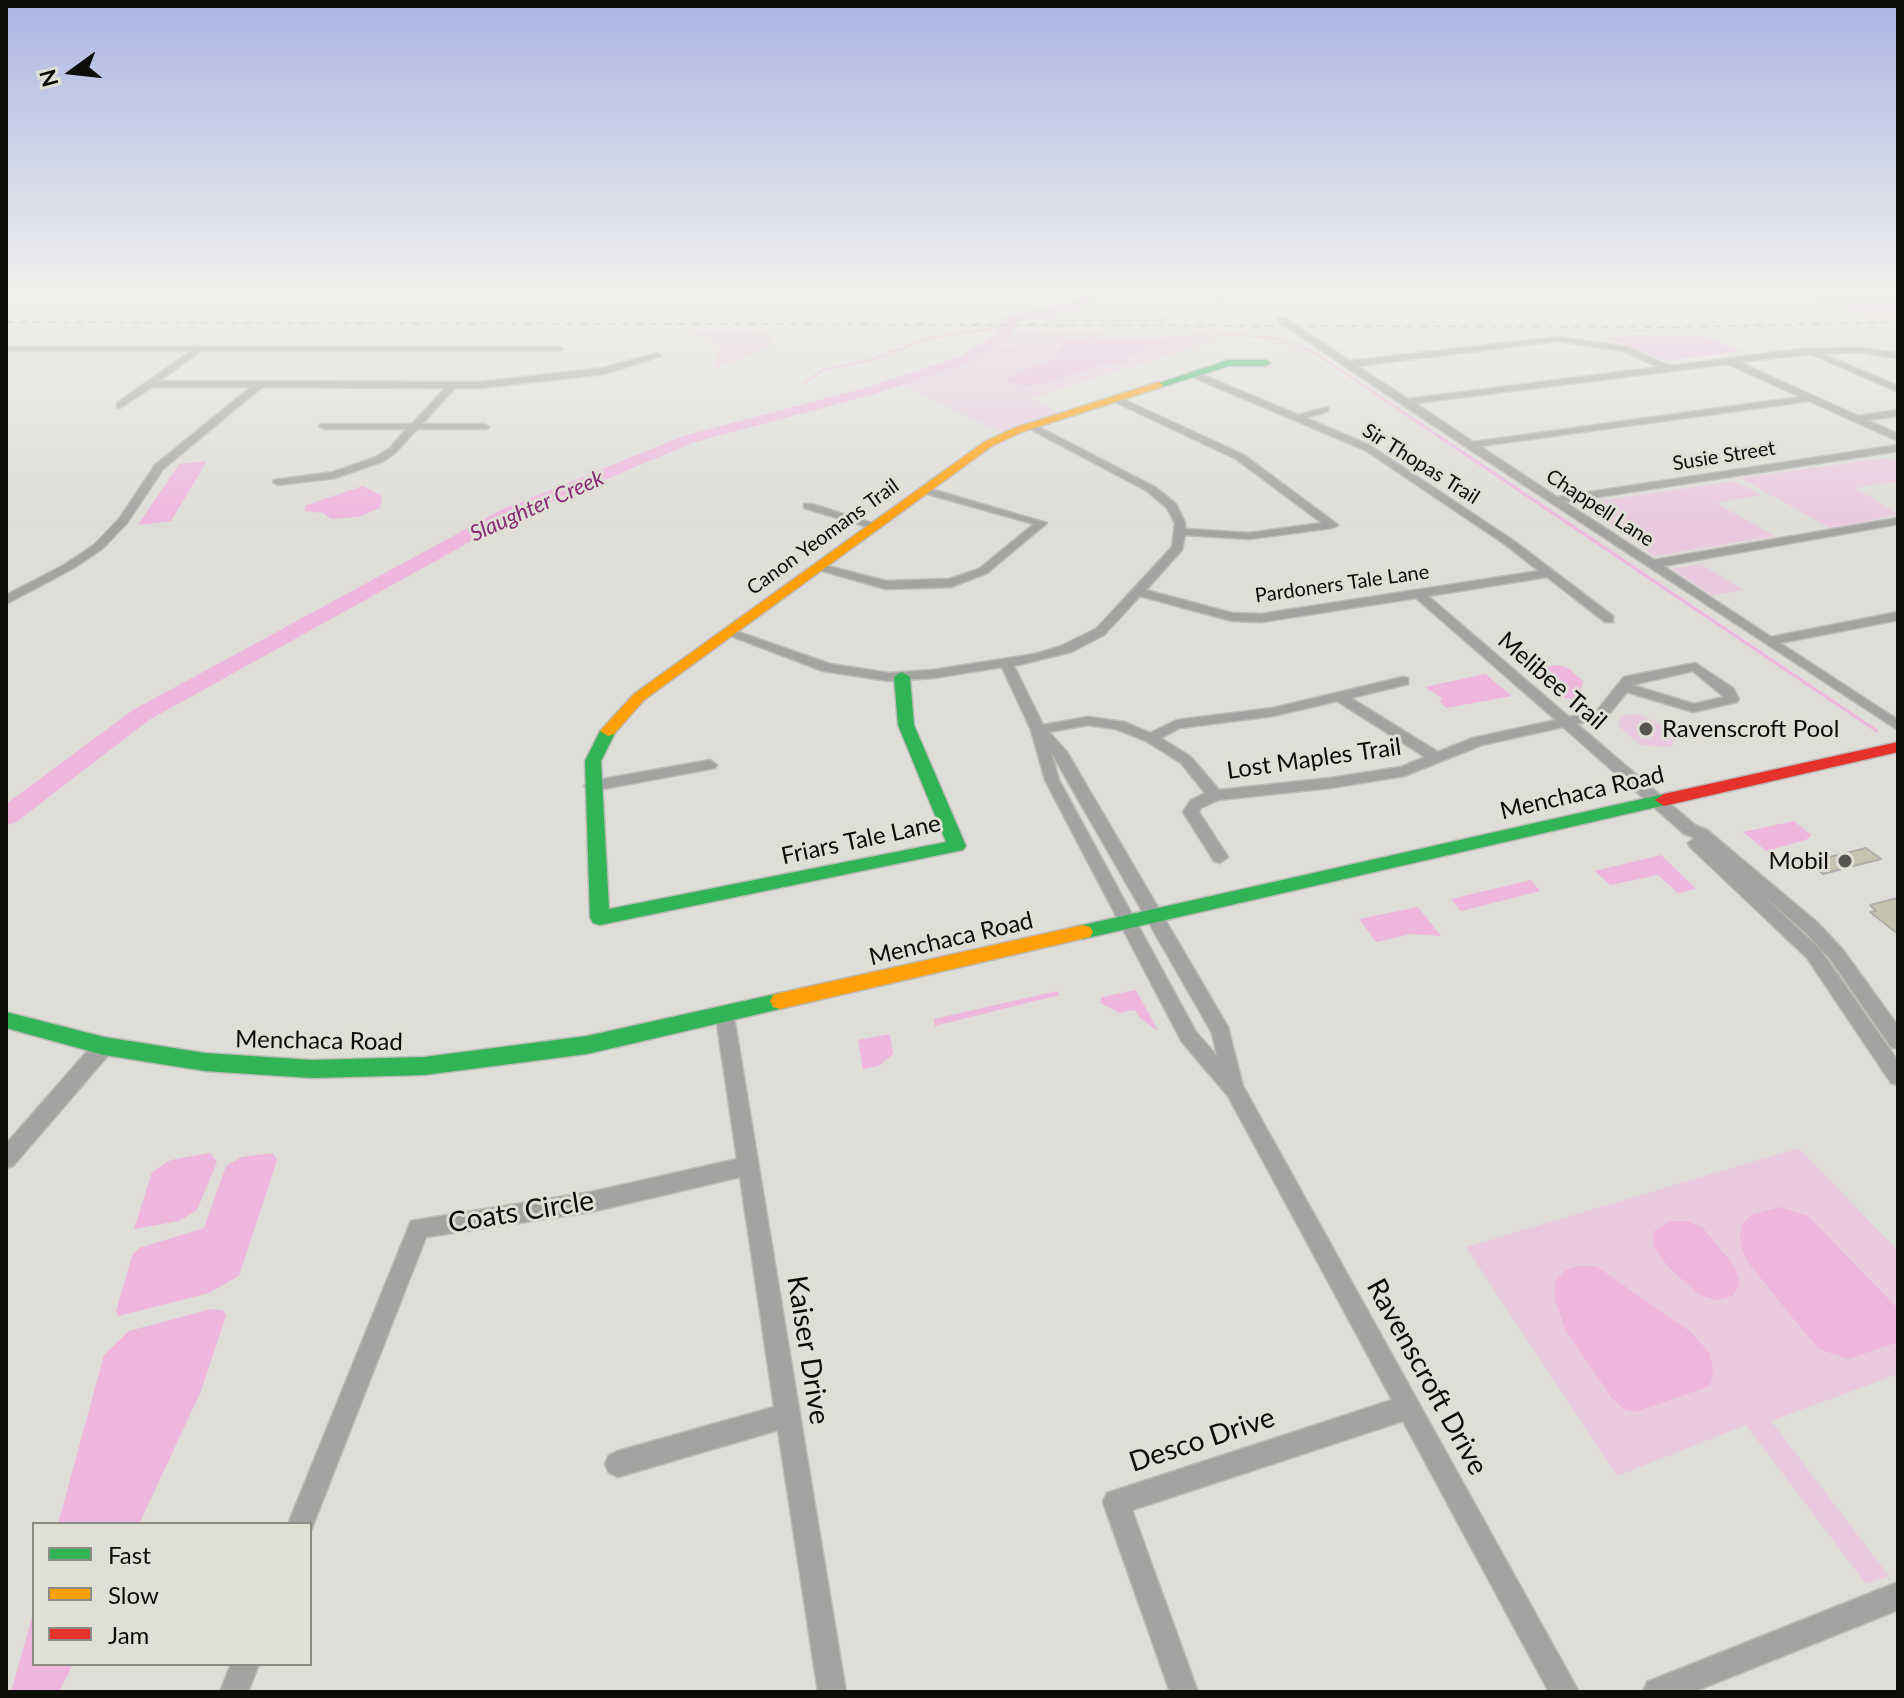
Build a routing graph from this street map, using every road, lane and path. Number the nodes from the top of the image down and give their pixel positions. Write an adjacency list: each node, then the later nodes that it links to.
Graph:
1 (172, 368): 11 (street)
2 (552, 368): 10 (street)
3 (616, 368): 10 (street)
4 (1212, 368): 9 (street, Canon Yeomans Trail)
5 (1354, 368): 17 (street, Chappell Lane)
6 (1665, 368): 17 (street)
7 (1743, 368): 15 (street)
8 (1849, 368): 14 (street)
9 (1193, 374): 16 (street, Canon Yeomans Trail); 21 (street, Sir Thopas Trail)
10 (554, 377): 13 (street)
11 (149, 384): 12 (street); 18 (street)
12 (260, 384): 13 (street); 42 (street)
13 (452, 385): 25 (street)
14 (1898, 389)
15 (1810, 398): 22 (street); 28 (street)
16 (1116, 399): 24 (street, Canon Yeomans Trail); 36 (street)
17 (1405, 402): 28 (street, Chappell Lane)
18 (120, 405)
19 (1325, 409): 21 (street)
20 (1898, 413): 22 (street)
21 (1298, 418): 39 (street, Sir Thopas Trail)
22 (1857, 419): 27 (street)
23 (324, 426): 25 (street)
24 (1031, 426): 31 (street, Canon Yeomans Trail); 36 (street)
25 (415, 427): 26 (street); 30 (street)
26 (484, 427)
27 (1898, 438)
28 (1469, 445): 32 (street, Chappell Lane)
29 (1898, 448): 32 (street, Susie Street)
30 (278, 482)
31 (924, 490): 35 (street, Canon Yeomans Trail); 38 (street)
32 (1556, 500): 37 (street, Chappell Lane)
33 (808, 506): 35 (street)
34 (1898, 521): 37 (street)
35 (875, 526): 38 (street, Canon Yeomans Trail)
36 (1182, 532): 40 (street)
37 (1652, 564): 46 (street, Chappell Lane)
38 (820, 567): 45 (street, Canon Yeomans Trail)
39 (1551, 573): 41 (street, Pardoners Tale Lane); 44 (street, Sir Thopas Trail)
40 (1140, 592): 41 (street, Pardoners Tale Lane); 47 (street)
41 (1419, 594): 52 (street, Melibee Trail)
42 (6, 600)
43 (1898, 616): 46 (street)
44 (1609, 619)
45 (729, 633): 48 (street); 59 (street, Canon Yeomans Trail)
46 (1769, 641): 53 (street, Chappell Lane)
47 (1006, 663): 48 (street); 54 (street, Ravenscroft Drive)
48 (902, 677): 65 (street, Friars Tale Lane)
49 (1403, 681): 51 (street)
50 (1626, 687): 50 (street, Lost Maples Trail); 52 (street, Lost Maples Trail)
51 (1342, 698): 55 (street); 57 (street)
52 (1567, 723): 57 (street, Lost Maples Trail); 61 (street, Melibee Trail)
53 (1898, 726)
54 (1038, 730): 55 (street); 64 (street, Ravenscroft Drive); 66 (street, Ravenscroft Drive)
55 (1151, 738): 60 (street)
56 (1898, 747): 61 (street, Menchaca Road)
57 (1437, 758): 60 (street, Lost Maples Trail)
58 (710, 765): 59 (street)
59 (592, 786): 65 (street, Canon Yeomans Trail)
60 (1215, 795): 63 (street, Lost Maples Trail)
61 (1657, 801): 62 (street, Melibee Trail); 64 (street, Menchaca Road)
62 (1689, 829): 69 (street); 71 (street)
63 (1220, 857)
64 (1155, 916): 66 (street, Menchaca Road); 72 (street, Ravenscroft Drive)
65 (600, 918)
66 (1128, 921): 67 (street, Menchaca Road); 72 (street, Ravenscroft Drive)
67 (725, 1017): 70 (street, Menchaca Road); 74 (street, Kaiser Drive)
68 (6, 1020): 70 (street, Menchaca Road)
69 (1898, 1041)
70 (104, 1046): 73 (street)
71 (1898, 1077)
72 (1235, 1090): 75 (street, Ravenscroft Drive)
73 (6, 1159)
74 (748, 1166): 76 (street, Kaiser Drive); 78 (street, Coats Circle)
75 (1409, 1407): 83 (street, Desco Drive); 84 (street, Ravenscroft Drive)
76 (788, 1415): 77 (street); 82 (street, Kaiser Drive)
77 (618, 1464)
78 (302, 1522)
79 (1898, 1596): 85 (street)
80 (244, 1666): 81 (street)
81 (234, 1692)
82 (832, 1692)
83 (1184, 1692)
84 (1565, 1692)
85 (1657, 1692)

